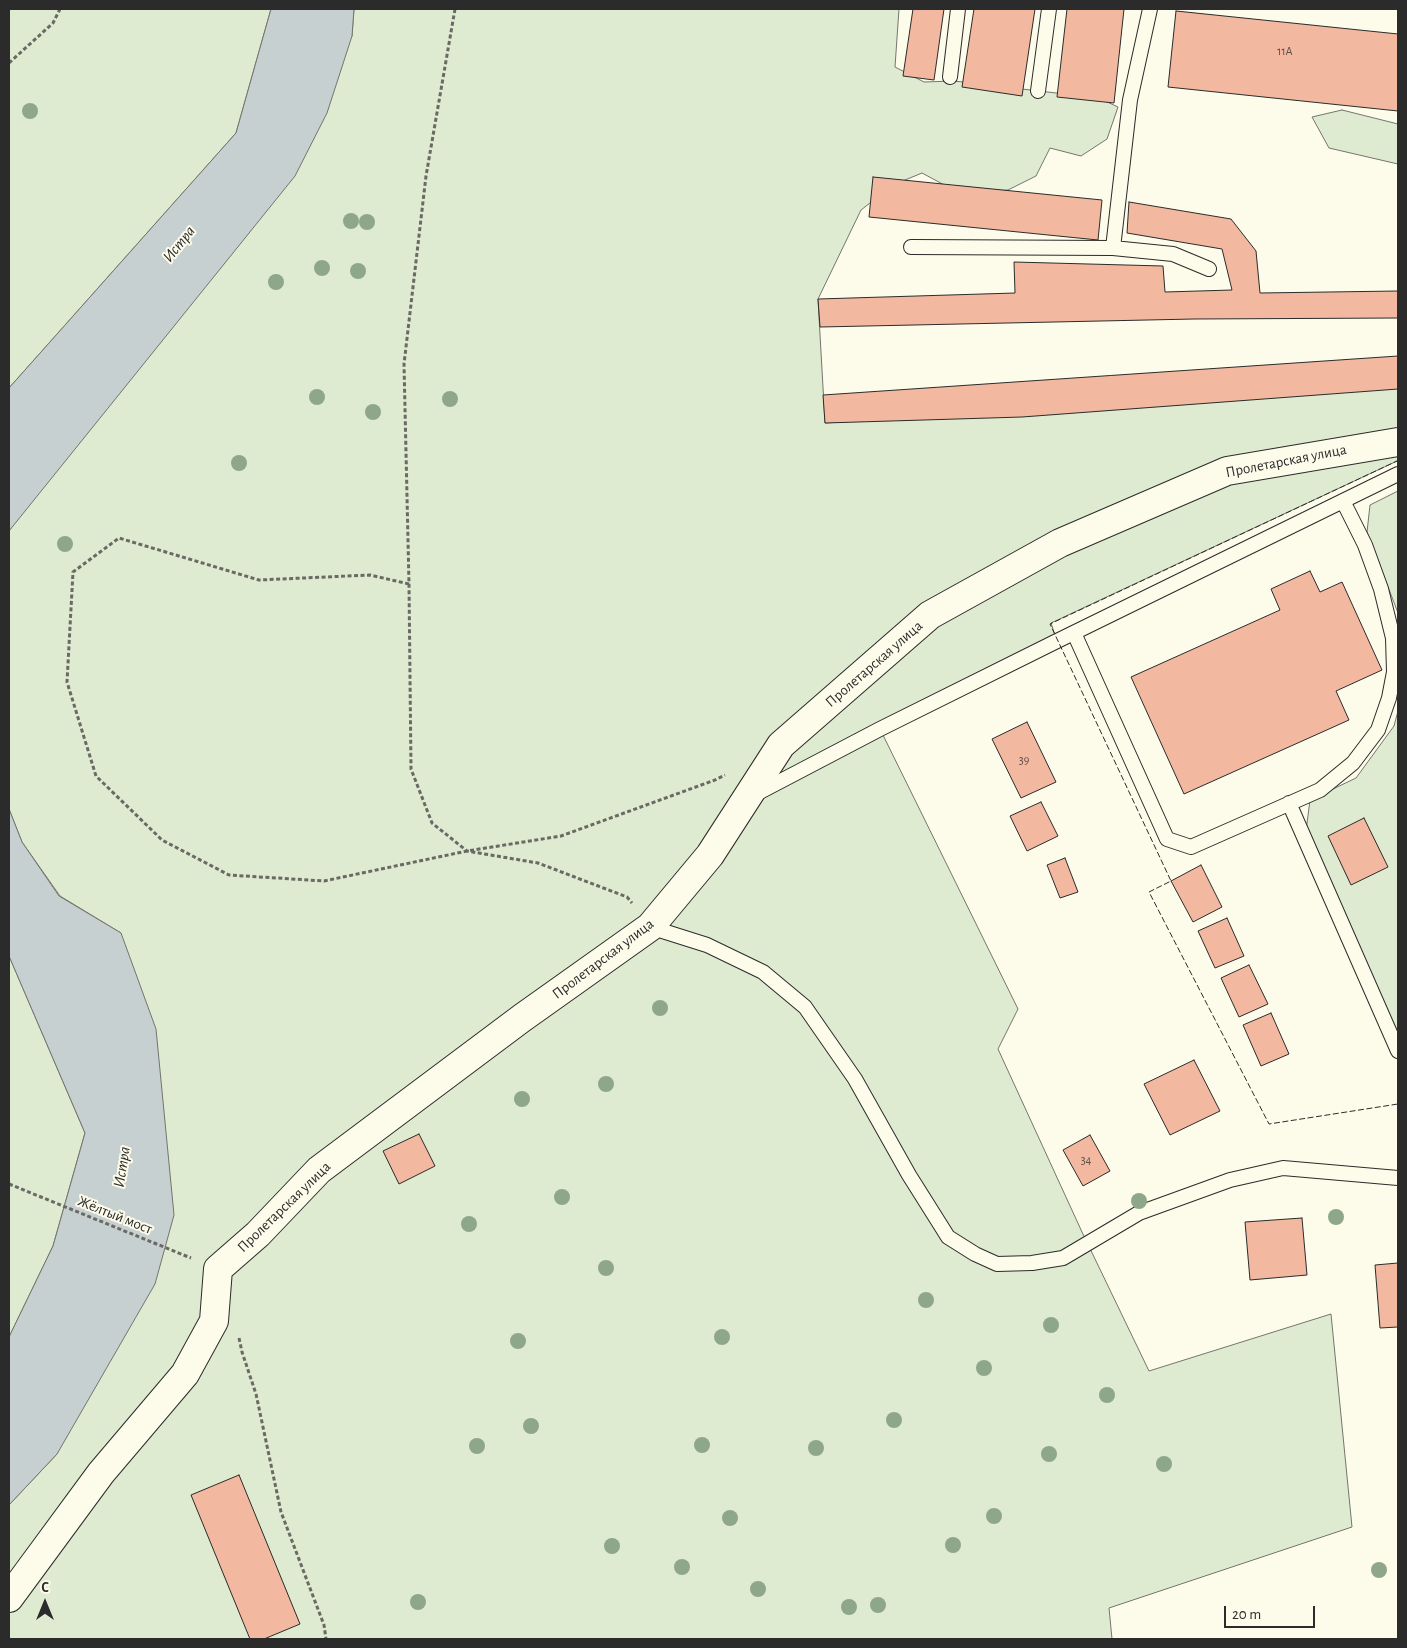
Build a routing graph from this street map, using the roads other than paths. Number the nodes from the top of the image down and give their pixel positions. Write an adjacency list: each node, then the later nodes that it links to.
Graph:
1 (958, 9): 4 (lane)
2 (1049, 9): 5 (lane)
3 (1150, 9): 7 (lane)
4 (950, 77)
5 (1038, 91)
6 (911, 247): 7 (lane)
7 (1113, 248): 8 (lane)
8 (1209, 269)
9 (1398, 442): 13 (street, Пролетарская улица)
10 (1398, 474): 11 (lane)
11 (1343, 501): 12 (lane); 14 (lane)
12 (1074, 633): 13 (lane); 14 (lane)
13 (746, 799): 15 (street, Пролетарская улица)
14 (1289, 803): 16 (lane)
15 (650, 928): 17 (lane); 18 (street, Пролетарская улица)
16 (1398, 1051)
17 (1398, 1178)
18 (9, 1598)

